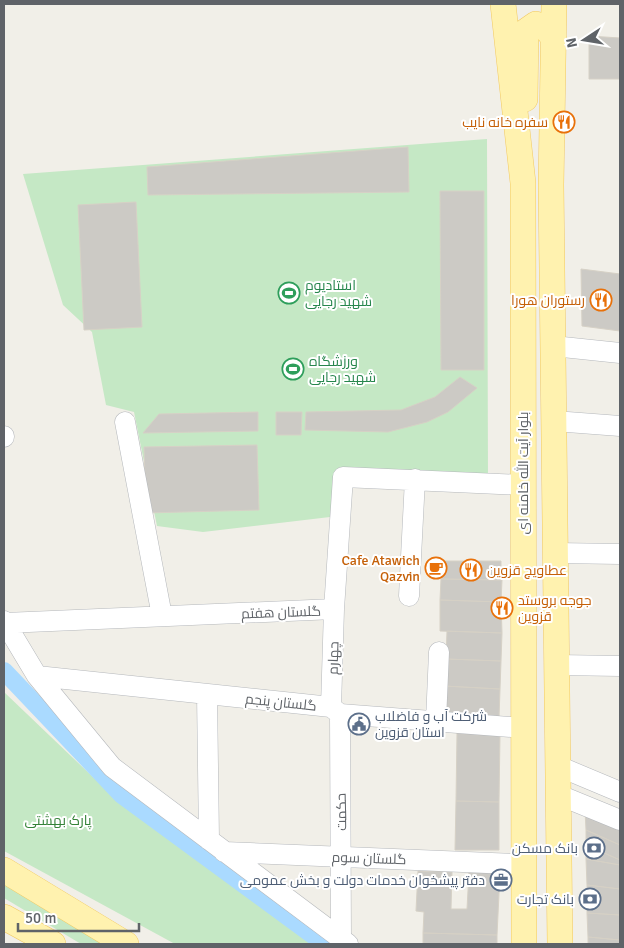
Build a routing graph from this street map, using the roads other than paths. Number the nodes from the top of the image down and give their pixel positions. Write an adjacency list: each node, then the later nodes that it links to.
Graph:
1 (503, 4): 4 (main road, بلوار آیت الله خامنه ای)
2 (554, 4): 3 (main road)
3 (554, 39): 4 (main road); 5 (main road)
4 (523, 183): 11 (main road, بلوار آیت الله خامنه ای)
5 (553, 346): 6 (street); 7 (main road)
6 (620, 353)
7 (554, 421): 9 (street); 12 (main road)
8 (125, 422): 16 (street)
9 (620, 426)
10 (415, 478): 11 (street, گلستان هفتم); 14 (street); 15 (street, گلستان هفتم)
11 (523, 485): 25 (main road, بلوار آیت الله خامنه ای)
12 (556, 553): 13 (street); 19 (main road)
13 (620, 554)
14 (409, 596)
15 (334, 609): 16 (street, گلستان هفتم); 23 (street, چهارم)
16 (162, 616): 17 (street, گلستان هفتم)
17 (4, 622): 21 (street)
18 (439, 652): 24 (street)
19 (557, 665): 20 (street); 26 (main road)
20 (620, 666)
21 (37, 676): 22 (street, گلستان پنجم); 30 (street)
22 (207, 694): 23 (street, گلستان پنجم); 30 (street)
23 (336, 711): 24 (street, گلستان پنجم); 31 (street, حکمت)
24 (436, 721): 25 (street, گلستان پنجم)
25 (524, 728): 38 (main road, بلوار آیت الله خامنه ای)
26 (558, 766): 27 (street); 28 (main road)
27 (620, 792)
28 (559, 794): 29 (street); 39 (main road)
29 (620, 820)
30 (217, 846): 31 (street, گلستان سوم); 35 (street)
31 (342, 856): 32 (street, گلستان سوم); 35 (street, حکمت)
32 (513, 864)
33 (4, 870): 37 (main road)
34 (4, 917): 36 (main road)
35 (345, 942)
36 (53, 944)
37 (126, 944)
38 (524, 944)
39 (560, 944)

